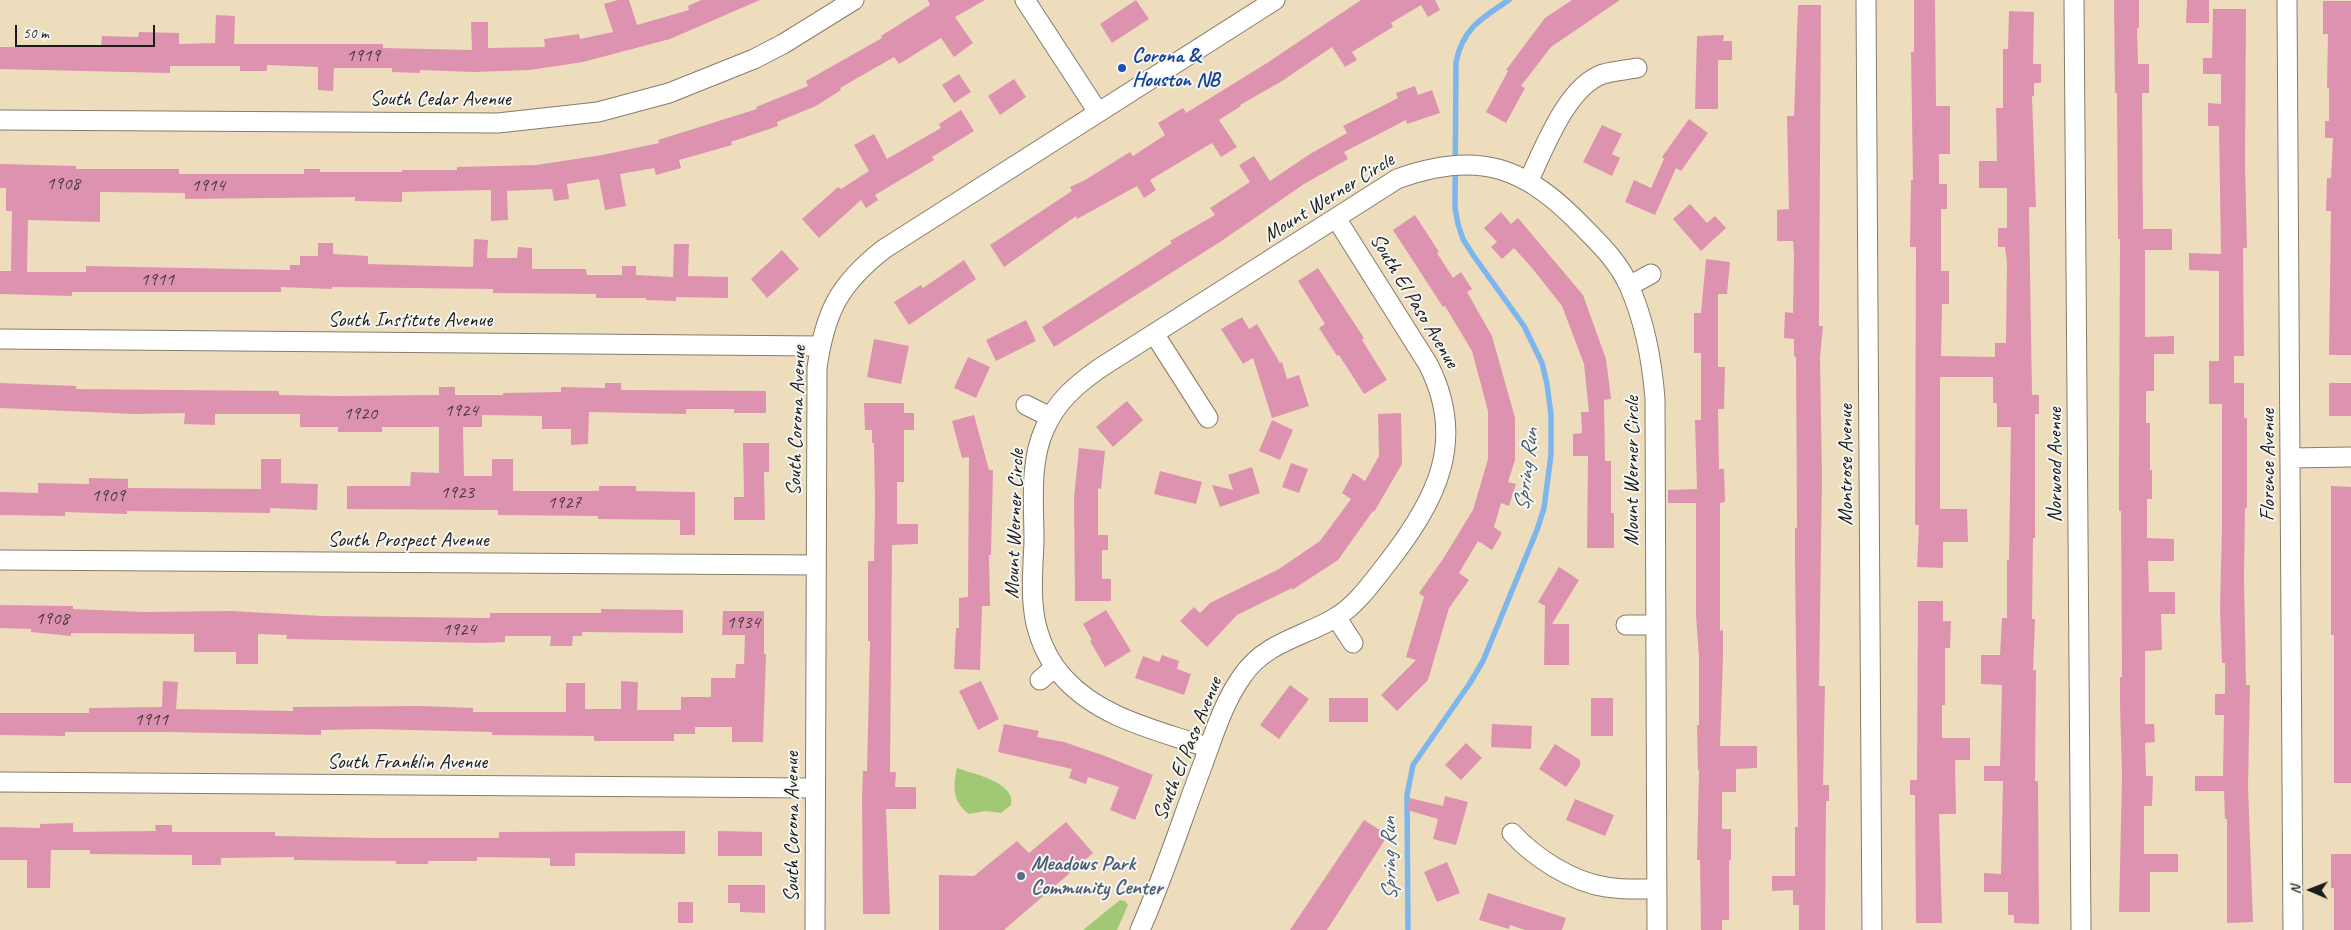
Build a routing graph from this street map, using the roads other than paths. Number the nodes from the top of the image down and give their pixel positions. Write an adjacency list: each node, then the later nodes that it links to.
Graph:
1 (854, 0): 9 (street, South Cedar Avenue)
2 (1025, 0): 8 (street)
3 (1274, 0): 8 (street, South Corona Avenue)
4 (1866, 0): 38 (street, Montrose Avenue)
5 (2074, 0): 39 (street, Norwood Avenue)
6 (2287, 0): 21 (street, Florence Avenue)
7 (1637, 68): 10 (street)
8 (1098, 112): 16 (street, South Corona Avenue)
9 (0, 120)
10 (1529, 180): 11 (street, Mount Werner Circle); 13 (street, Mount Werner Circle)
11 (1336, 218): 14 (street, Mount Werner Circle); 24 (street, South El Paso Avenue)
12 (1651, 274): 13 (street)
13 (1629, 286): 26 (street, Mount Werner Circle)
14 (1155, 335): 18 (street, Mount Werner Circle); 19 (street)
15 (0, 339): 16 (street, South Institute Avenue)
16 (820, 346): 23 (street, South Corona Avenue)
17 (1026, 405): 18 (street)
18 (1050, 417): 28 (street, Mount Werner Circle)
19 (1208, 418)
20 (2351, 457): 21 (street)
21 (2290, 458): 40 (street, Florence Avenue)
22 (0, 560): 23 (street, South Prospect Avenue)
23 (816, 565): 32 (street, South Corona Avenue)
24 (1336, 617): 27 (street); 30 (street, South El Paso Avenue)
25 (1626, 625): 26 (street)
26 (1655, 625): 34 (street, Mount Werner Circle)
27 (1353, 643)
28 (1056, 667): 29 (street); 30 (street, Mount Werner Circle)
29 (1040, 680)
30 (1209, 748): 36 (street, South El Paso Avenue)
31 (0, 782): 32 (street, South Franklin Avenue)
32 (814, 788): 35 (street, South Corona Avenue)
33 (1512, 834): 34 (street)
34 (1657, 889): 37 (street, Mount Werner Circle)
35 (815, 930)
36 (1140, 930)
37 (1657, 930)
38 (1872, 930)
39 (2081, 930)
40 (2293, 930)

